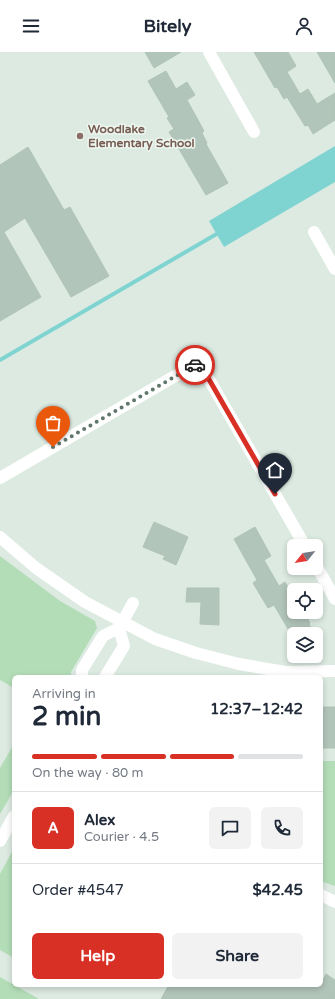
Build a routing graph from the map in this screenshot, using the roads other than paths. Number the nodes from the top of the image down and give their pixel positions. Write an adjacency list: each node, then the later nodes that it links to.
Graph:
1 (209, 52): 2 (street)
2 (254, 132)
3 (314, 232): 4 (street)
4 (335, 269)
5 (0, 478): 7 (street)
6 (0, 537): 11 (street)
7 (301, 539)
8 (321, 575): 9 (street)
9 (335, 598)
10 (133, 602): 11 (street)
11 (120, 625): 12 (street); 13 (street); 14 (street)
12 (335, 671)
13 (82, 675)
14 (106, 675)
15 (12, 820): 16 (street)
16 (0, 841)
17 (323, 896): 18 (street)
18 (335, 902)

